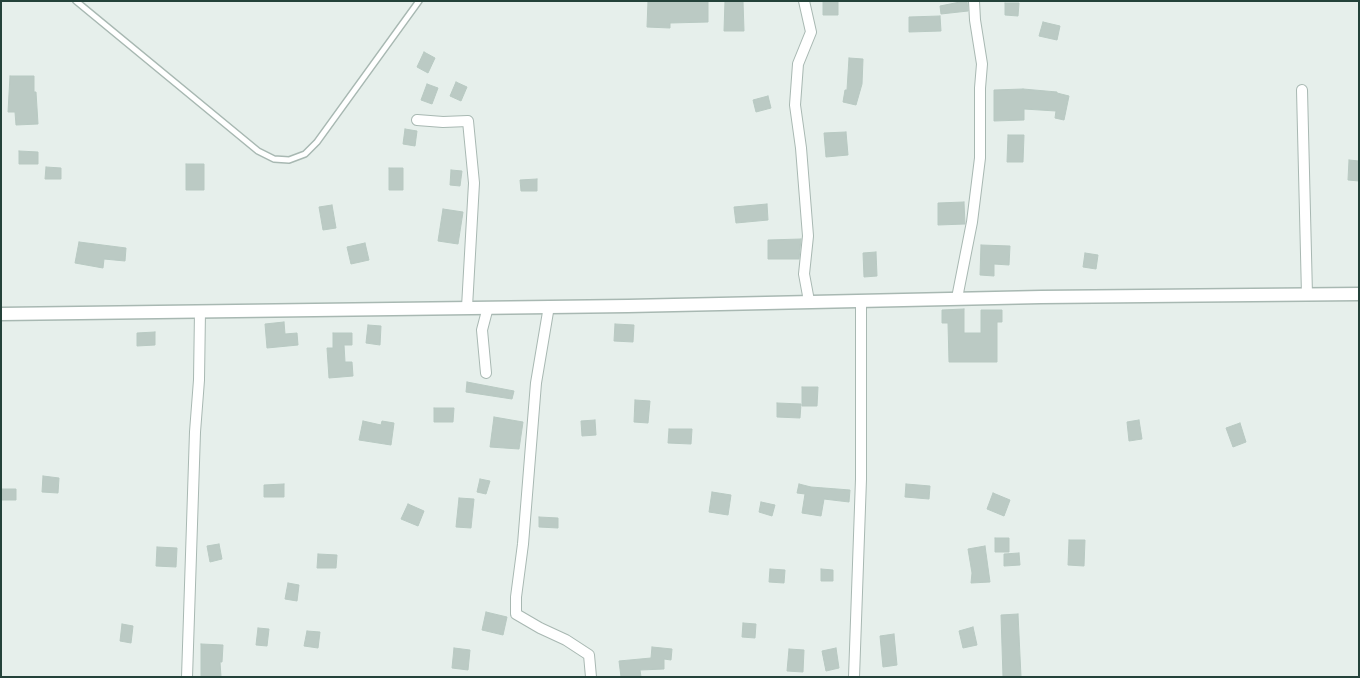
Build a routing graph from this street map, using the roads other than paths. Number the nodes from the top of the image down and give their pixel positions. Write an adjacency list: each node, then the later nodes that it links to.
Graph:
1 (76, 1): 2 (lane)
2 (419, 1)
3 (804, 1): 11 (street)
4 (974, 1): 9 (street)
5 (1302, 90): 8 (street)
6 (417, 120): 14 (street)
7 (1359, 294): 8 (street)
8 (1307, 295): 9 (street)
9 (957, 298): 10 (street)
10 (861, 300): 11 (street); 20 (street)
11 (809, 301): 13 (street)
12 (488, 306): 13 (street); 14 (street); 17 (street)
13 (549, 306): 19 (street)
14 (467, 307): 15 (street)
15 (200, 311): 16 (street); 18 (street)
16 (1, 314)
17 (486, 373)
18 (187, 677)
19 (591, 677)
20 (854, 677)

